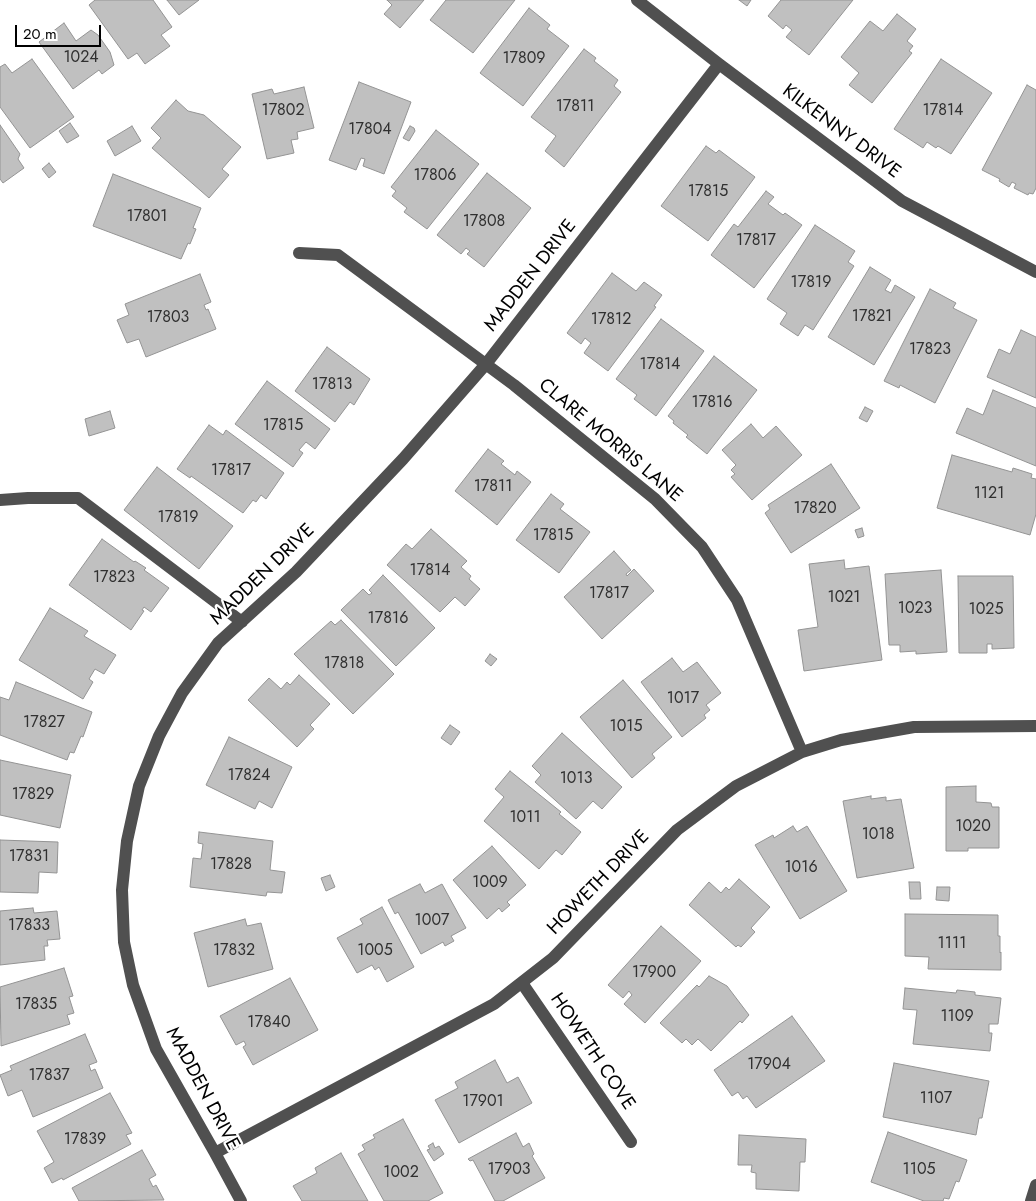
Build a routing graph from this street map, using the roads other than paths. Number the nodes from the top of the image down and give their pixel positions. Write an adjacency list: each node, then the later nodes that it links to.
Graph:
1 (637, 0): 2 (street, KILKENNY DRIVE)
2 (719, 64): 4 (street, KILKENNY DRIVE); 5 (street, MADDEN DRIVE)
3 (299, 253): 5 (street, CLARE MORRIS LANE)
4 (1036, 272)
5 (486, 364): 7 (street, MADDEN DRIVE); 9 (street, CLARE MORRIS LANE)
6 (0, 500): 7 (street)
7 (242, 622): 12 (street, MADDEN DRIVE)
8 (1036, 726): 9 (street, HOWETH DRIVE)
9 (802, 752): 10 (street, HOWETH DRIVE)
10 (522, 983): 11 (street, HOWETH COVE); 12 (street, HOWETH DRIVE)
11 (631, 1142)
12 (215, 1153): 14 (street, MADDEN DRIVE)
13 (1036, 1185): 15 (street)
14 (240, 1201)
15 (1031, 1201)

